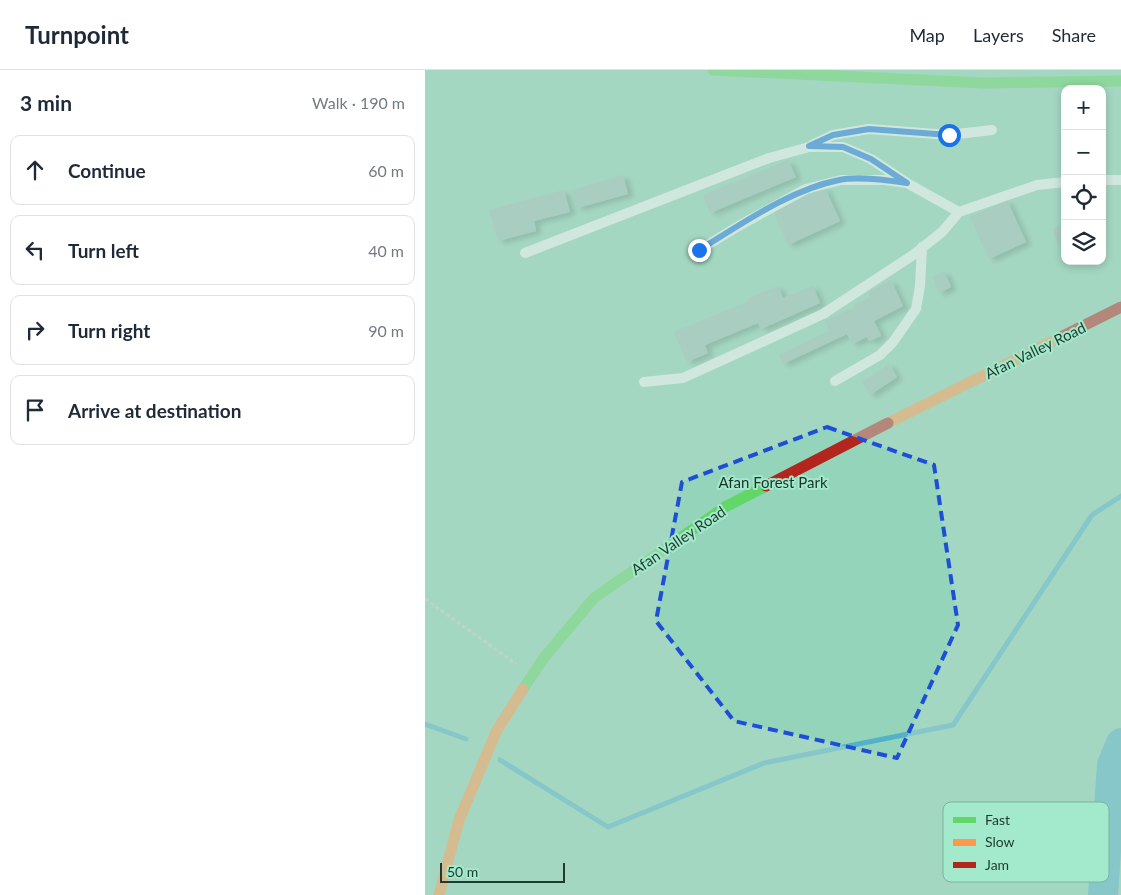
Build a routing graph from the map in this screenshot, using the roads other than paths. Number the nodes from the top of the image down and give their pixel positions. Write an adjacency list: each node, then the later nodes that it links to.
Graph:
1 (713, 70): 2 (main road)
2 (1121, 81)
3 (992, 130): 4 (lane)
4 (809, 146): 7 (lane); 12 (lane)
5 (1106, 180): 6 (lane)
6 (1121, 180)
7 (907, 183): 9 (lane); 11 (lane)
8 (1061, 183): 9 (lane)
9 (959, 212): 10 (lane)
10 (922, 247): 14 (lane); 15 (lane)
11 (699, 250)
12 (525, 253)
13 (1121, 307): 16 (main road, Afan Valley Road)
14 (835, 381)
15 (644, 382)
16 (439, 895)

